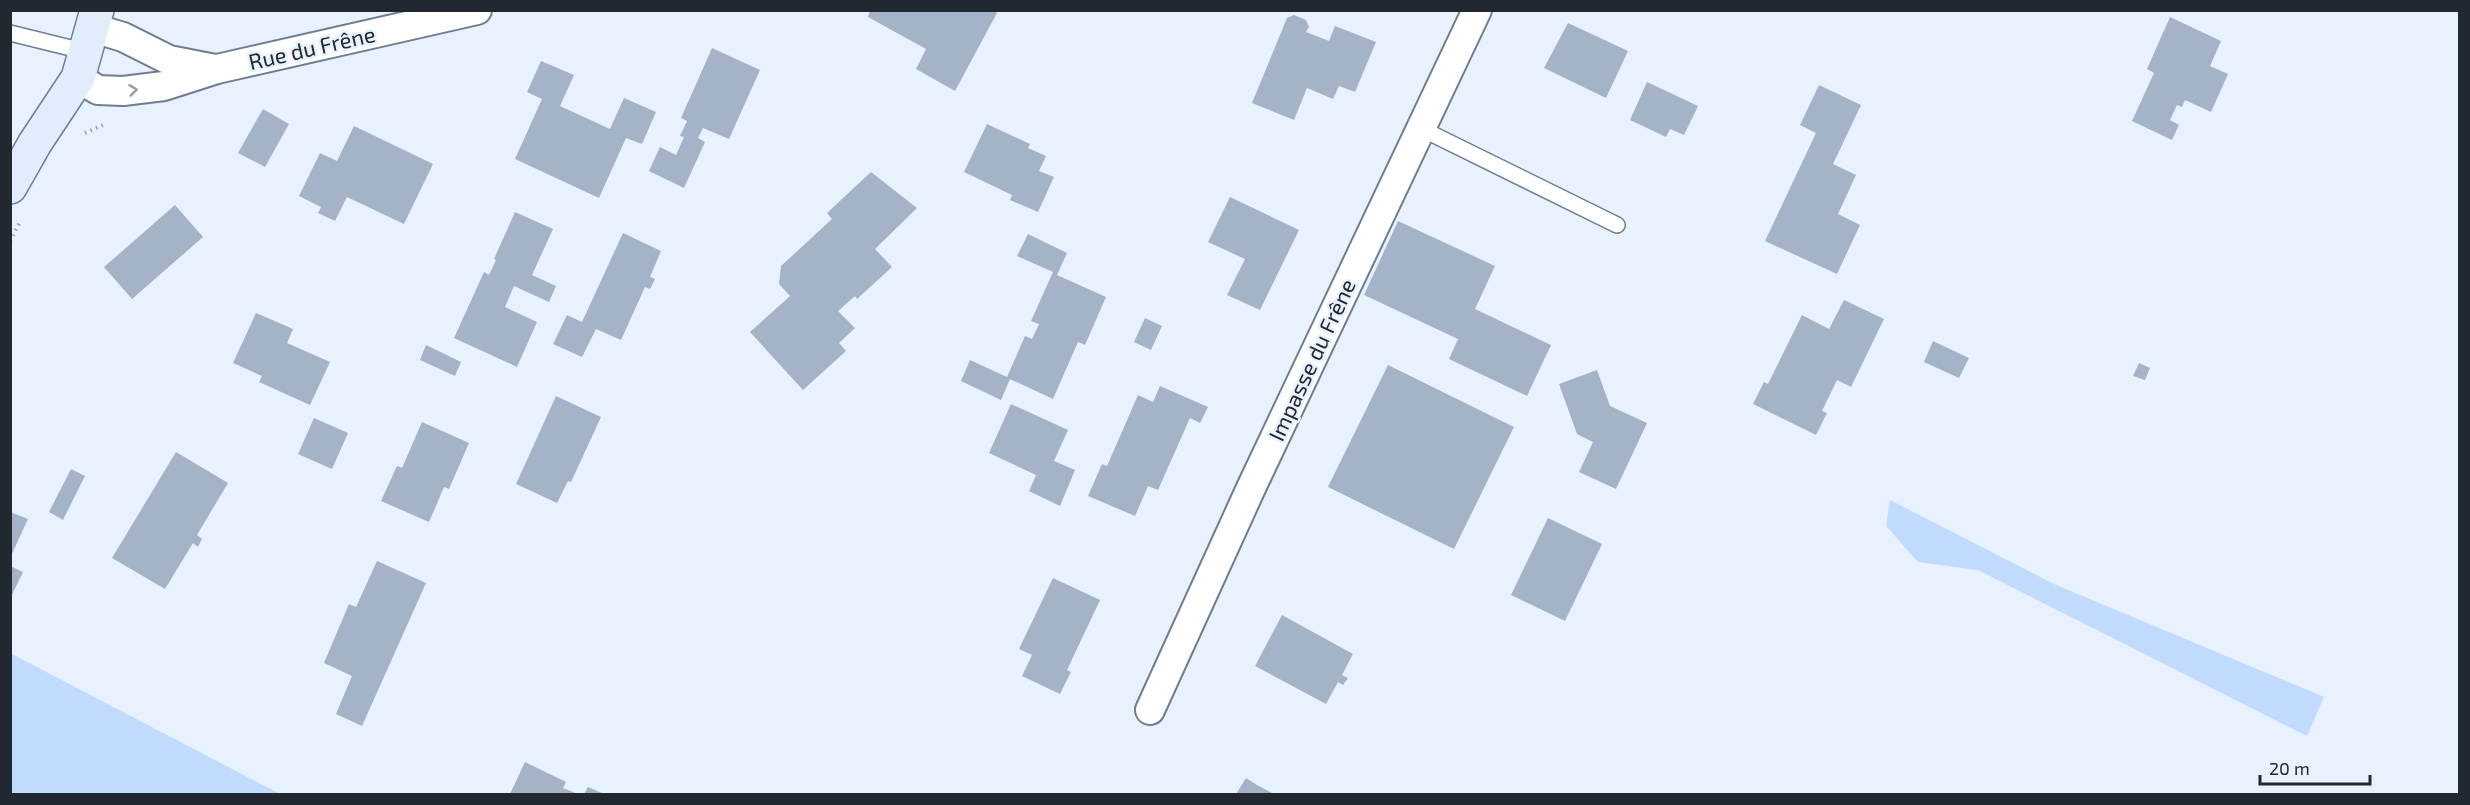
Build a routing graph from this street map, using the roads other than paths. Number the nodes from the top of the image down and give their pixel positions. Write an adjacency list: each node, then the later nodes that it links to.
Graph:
1 (477, 10): 5 (street, Rue du Frêne)
2 (1477, 10): 6 (street, Impasse du Frêne)
3 (10, 33): 4 (lane)
4 (89, 42): 5 (street, Rue du Frêne); 5 (street, Rue du Frêne, one-way to 5); 7 (street)
5 (217, 69)
6 (1422, 129): 8 (lane); 9 (street, Impasse du Frêne)
7 (10, 187)
8 (1617, 225)
9 (1149, 710)

